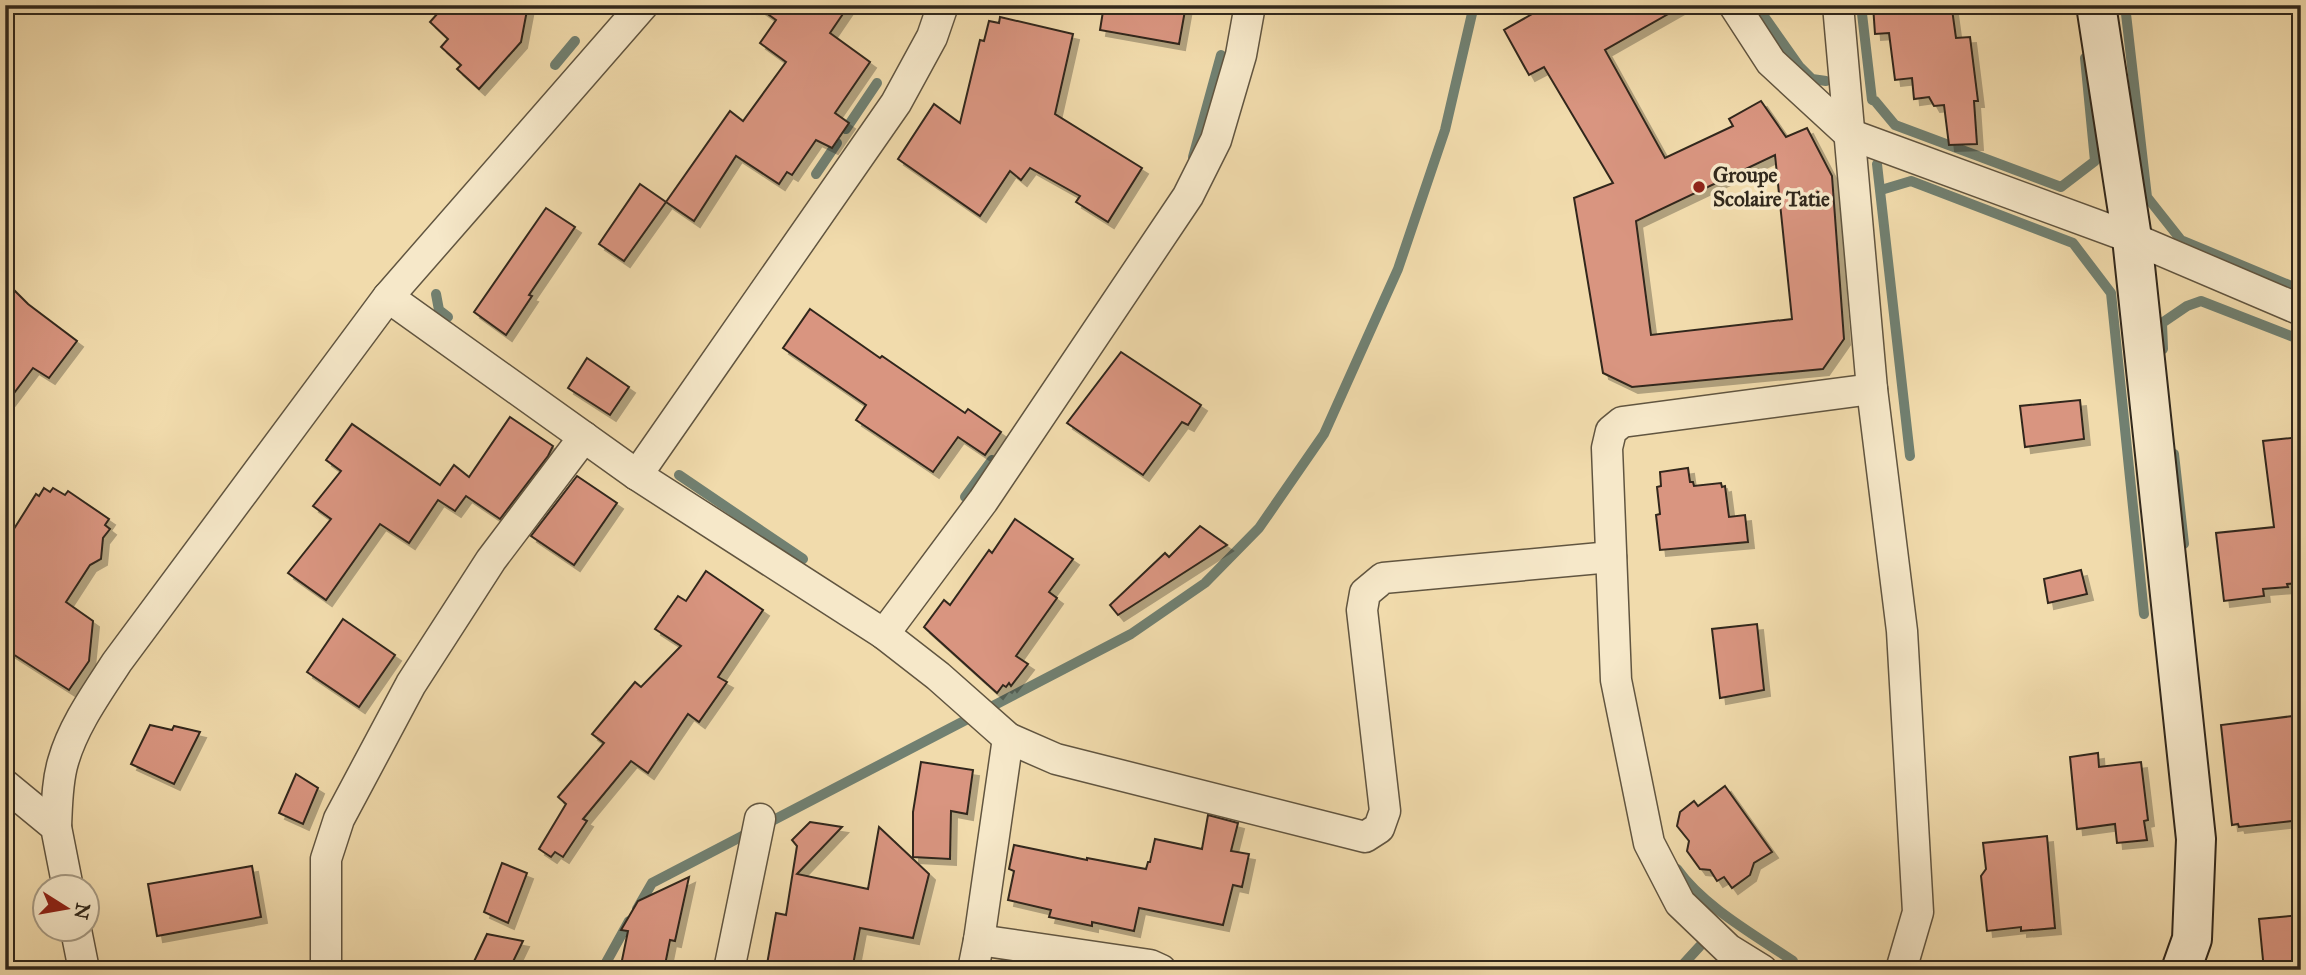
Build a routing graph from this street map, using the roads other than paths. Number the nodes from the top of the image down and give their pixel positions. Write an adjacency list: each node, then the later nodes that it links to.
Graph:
1 (643, 5): 9 (street)
2 (943, 5): 13 (street)
3 (1251, 5): 15 (street)
4 (1734, 5): 7 (street)
5 (1838, 5): 7 (street)
6 (2096, 5): 8 (main road)
7 (1849, 134): 8 (street); 11 (street)
8 (2132, 238): 10 (street); 30 (main road)
9 (388, 297): 12 (street); 19 (street)
10 (2301, 310)
11 (1872, 389): 14 (street); 29 (street)
12 (584, 437): 13 (street); 24 (street)
13 (637, 475): 15 (street)
14 (1611, 557): 16 (street); 28 (street)
15 (884, 634): 16 (street)
16 (1008, 737): 21 (street)
17 (5, 785): 19 (street)
18 (760, 819): 25 (street)
19 (56, 827): 20 (street)
20 (65, 874)
21 (979, 940): 26 (street); 27 (street)
22 (79, 944): 23 (street)
23 (84, 970)
24 (327, 970)
25 (729, 970)
26 (973, 970)
27 (1161, 970)
28 (1762, 970)
29 (1901, 970)
30 (2181, 970)

